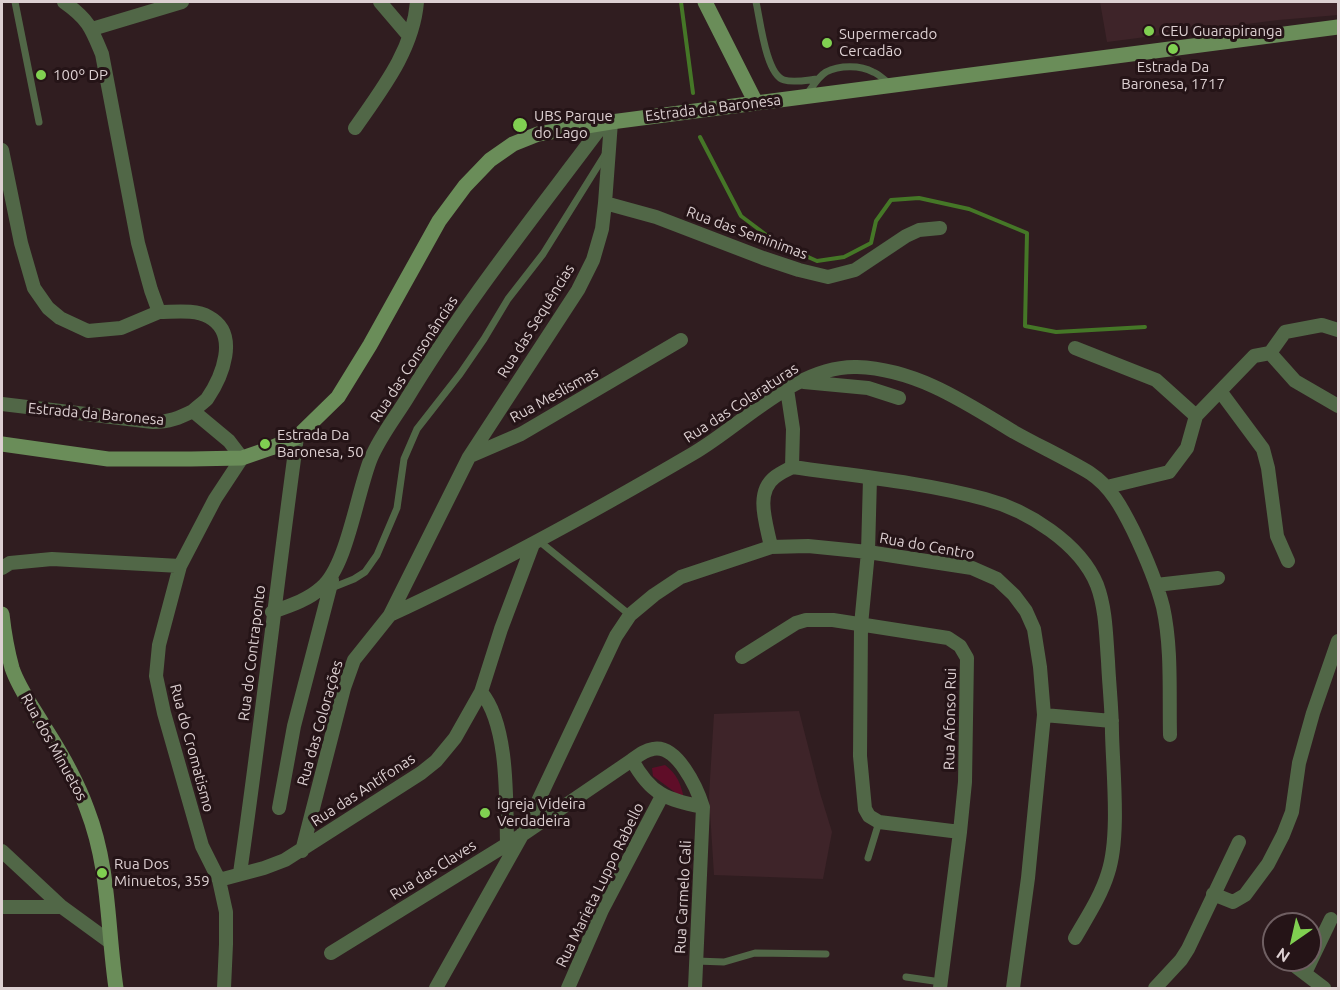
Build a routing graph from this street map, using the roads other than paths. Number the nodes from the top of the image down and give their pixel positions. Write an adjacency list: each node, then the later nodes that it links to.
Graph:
1 (15, 2): 15 (lane)
2 (64, 2): 9 (street)
3 (182, 2): 9 (street)
4 (380, 2): 10 (street)
5 (417, 2): 10 (street)
6 (705, 2): 14 (main road)
7 (756, 2): 11 (lane)
8 (1338, 27): 12 (main road, Estrada da Baronesa)
9 (92, 29): 22 (street)
10 (409, 36): 17 (street)
11 (818, 80): 12 (lane); 13 (lane)
12 (891, 85): 13 (main road, Estrada da Baronesa)
13 (806, 96): 14 (main road, Estrada da Baronesa)
14 (756, 103): 16 (main road, Estrada da Baronesa)
15 (39, 122)
16 (607, 122): 19 (street, Rua das Sequências); 35 (main road, Estrada da Baronesa); 48 (street, Rua das Consonâncias)
17 (355, 128)
18 (2, 150): 22 (street)
19 (608, 151): 20 (street, Rua das Sequências); 51 (lane)
20 (605, 202): 21 (street, Rua das Seminimas); 37 (street, Rua das Sequências)
21 (940, 228)
22 (159, 312): 33 (street)
23 (1338, 330): 26 (street)
24 (681, 340): 37 (street, Rua Meslismas)
25 (1075, 348): 34 (street)
26 (1270, 353): 29 (street); 32 (street)
27 (800, 382): 28 (street, Rua das Colaraturas); 30 (street); 41 (street, Rua das Colaraturas)
28 (787, 389): 39 (street); 42 (street, Rua das Colaraturas)
29 (1221, 391): 34 (street); 45 (street)
30 (899, 398)
31 (2, 404): 33 (street, Estrada da Baronesa)
32 (1338, 405)
33 (193, 411): 38 (street)
34 (1196, 416): 41 (street)
35 (297, 437): 38 (main road, Estrada da Baronesa); 52 (street, Rua do Contraponto)
36 (2, 444): 38 (main road, Estrada da Baronesa)
37 (469, 457): 54 (street)
38 (242, 458): 46 (street, Rua do Cromatismo)
39 (792, 467): 40 (street); 43 (street)
40 (870, 478): 44 (street); 61 (street)
41 (1107, 487): 50 (street, Rua das Colaraturas)
42 (536, 542): 54 (street, Rua das Colaraturas); 55 (lane); 59 (street, Rua das Antífonas)
43 (771, 547): 44 (street, Rua do Centro); 55 (street, Rua do Centro)
44 (868, 552): 56 (street); 60 (street, Rua do Centro)
45 (1288, 561)
46 (180, 566): 47 (street); 76 (street, Rua do Cromatismo)
47 (2, 568)
48 (334, 575): 51 (street, Rua das Consonâncias); 52 (street)
49 (1218, 578): 50 (street)
50 (1156, 585): 62 (street, Rua das Colaraturas)
51 (329, 589): 66 (street, Rua das Consonâncias)
52 (272, 612): 75 (street, Rua do Contraponto)
53 (2, 614): 82 (main road, Rua dos Minuetos)
54 (390, 615): 73 (street, Rua das Colorações)
55 (630, 615): 69 (street, Rua do Centro)
56 (861, 625): 58 (street, Rua Afonso Rui); 67 (street); 68 (street, Rua Afonso Rui)
57 (1338, 641): 77 (street)
58 (742, 657)
59 (481, 692): 71 (street); 73 (street, Rua das Antífonas)
60 (1044, 715): 61 (street); 93 (street, Rua do Centro)
61 (1112, 721): 81 (street)
62 (1170, 735)
63 (632, 760): 64 (street); 65 (street, Rua Carmelo Cali); 69 (street, Rua das Claves)
64 (662, 796): 65 (street); 91 (street, Rua Marieta Luppo Rabello)
65 (703, 807): 85 (street, Rua Carmelo Cali)
66 (279, 808)
67 (879, 822): 68 (street); 74 (lane)
68 (960, 832): 87 (street, Rua Afonso Rui)
69 (522, 835): 71 (street, Rua das Claves); 90 (street, Rua do Centro)
70 (1239, 842): 77 (street)
71 (507, 844): 83 (street, Rua das Claves)
72 (2, 851): 79 (street)
73 (302, 851): 75 (street, Rua das Antífonas)
74 (868, 858)
75 (240, 873): 76 (street, Rua das Antífonas)
76 (219, 880): 89 (street, Rua do Cromatismo)
77 (1214, 894): 94 (street)
78 (2, 907): 79 (street)
79 (62, 907): 82 (street)
80 (1330, 920): 95 (street)
81 (1075, 938)
82 (110, 942): 88 (main road, Rua dos Minuetos)
83 (331, 953)
84 (826, 954): 85 (lane)
85 (696, 961): 92 (street, Rua Carmelo Cali)
86 (906, 977): 87 (lane)
87 (941, 985)
88 (116, 988)
89 (224, 988)
90 (436, 988)
91 (568, 988)
92 (694, 988)
93 (1013, 988)
94 (1155, 988)
95 (1324, 988)

